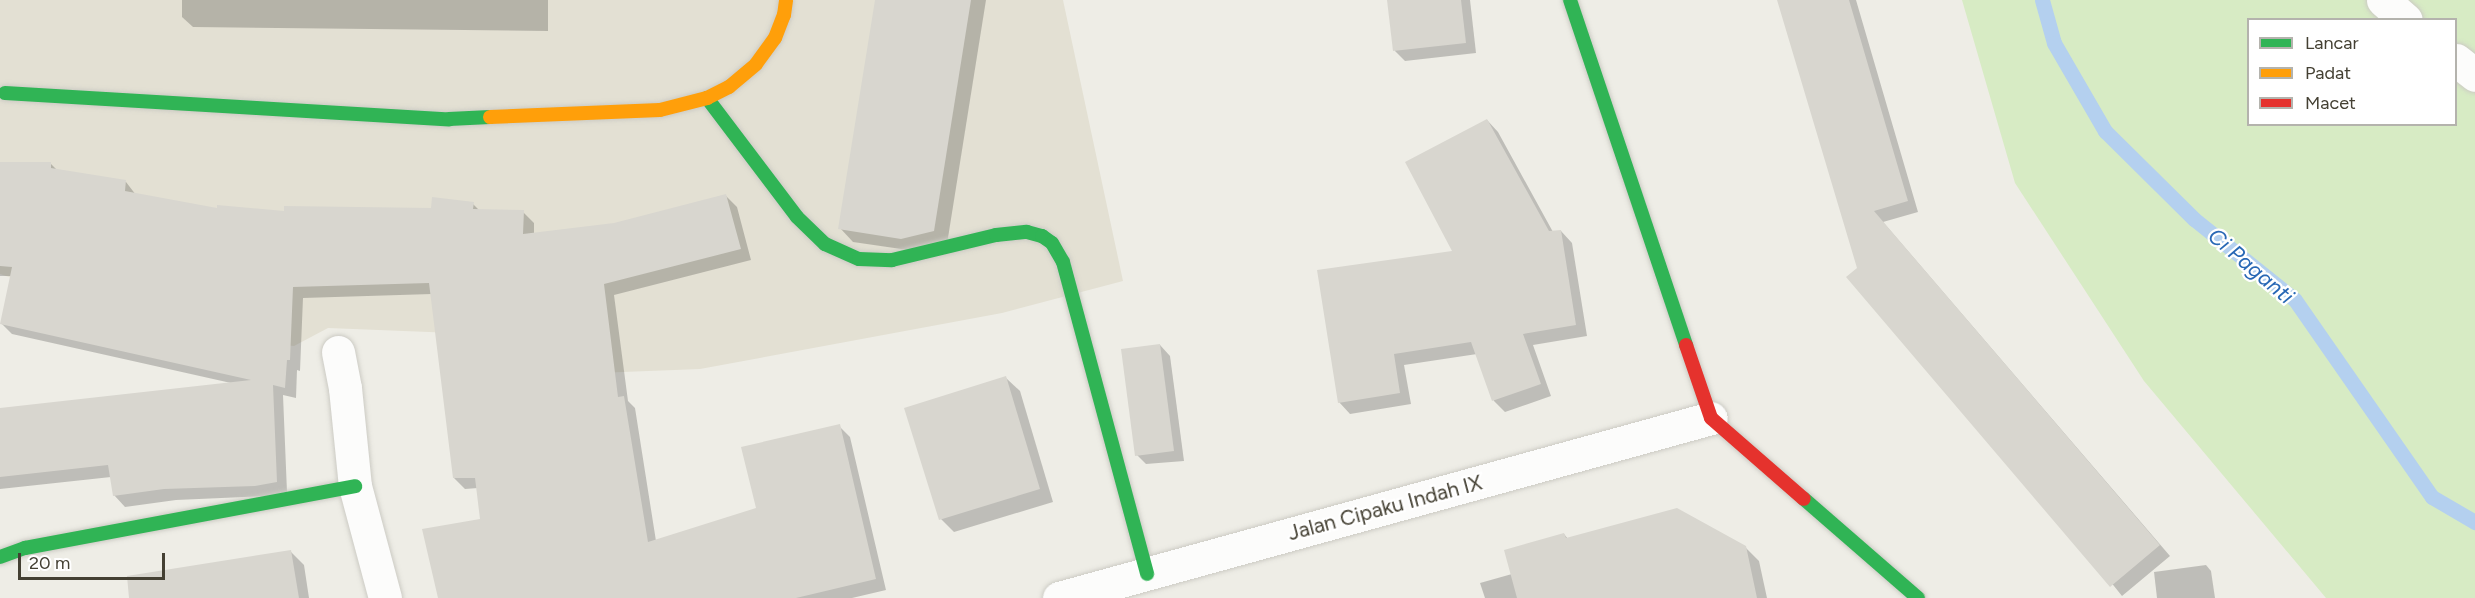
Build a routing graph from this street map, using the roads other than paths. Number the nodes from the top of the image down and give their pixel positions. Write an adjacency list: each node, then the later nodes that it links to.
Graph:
1 (786, 0): 8 (street)
2 (1569, 0): 10 (street)
3 (2383, 0): 4 (street)
4 (2404, 18)
5 (2457, 61): 6 (street)
6 (2475, 75)
7 (2, 92): 8 (street)
8 (707, 98): 13 (street)
9 (338, 352): 11 (street)
10 (1711, 418): 13 (street, Jalan Cipaku Indah IX); 16 (street)
11 (356, 486): 12 (street); 14 (street)
12 (0, 557)
13 (1146, 574): 15 (street, Jalan Cipaku Indah IX)
14 (385, 598)
15 (1059, 598)
16 (1918, 598)

